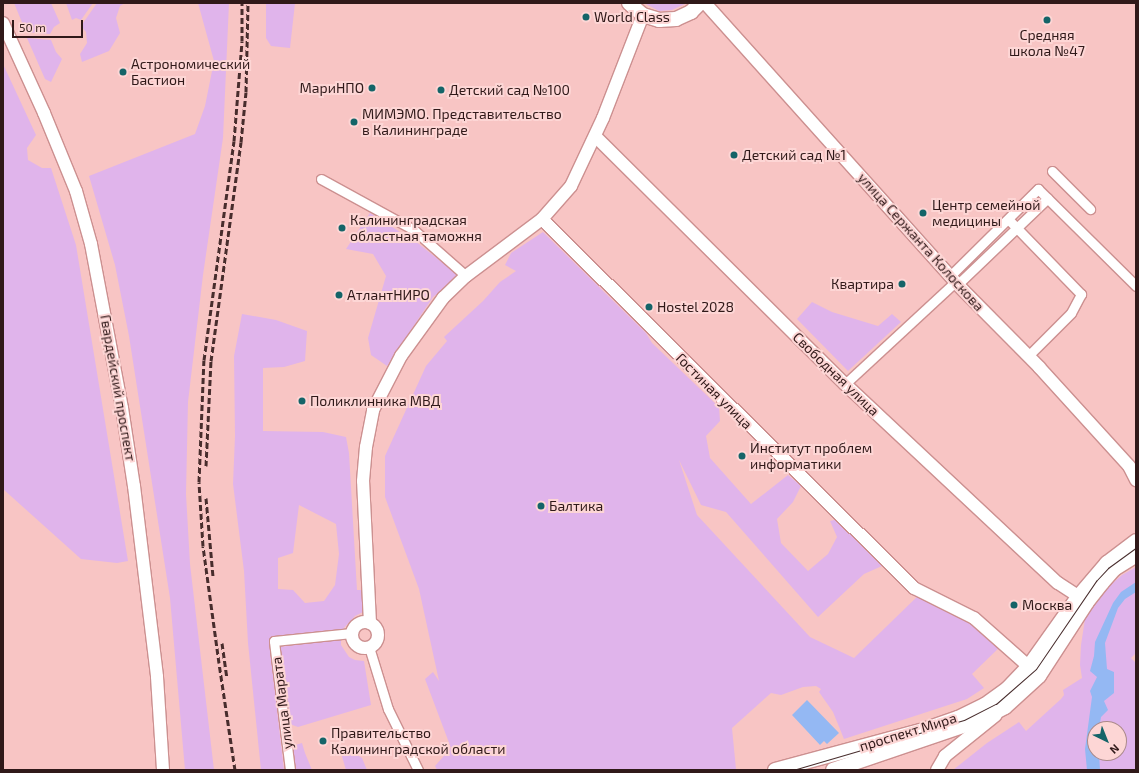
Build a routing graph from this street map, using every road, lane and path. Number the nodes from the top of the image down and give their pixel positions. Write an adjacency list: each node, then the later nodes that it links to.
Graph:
1 (630, 3): 4 (main road)
2 (700, 3): 4 (main road)
3 (705, 3): 15 (main road, улица Сержанта Колоскова)
4 (643, 15): 6 (main road)
5 (3, 22): 28 (main road, Гвардейский проспект)
6 (595, 136): 11 (main road); 18 (main road, Свободная улица)
7 (1052, 171): 10 (street)
8 (321, 179): 14 (street)
9 (1048, 198): 12 (street); 13 (street); 16 (street)
10 (1090, 209)
11 (542, 219): 14 (main road); 26 (main road, Гостиная улица)
12 (1008, 219): 13 (street); 15 (street)
13 (1017, 228): 15 (street); 17 (street)
14 (466, 276): 23 (main road)
15 (954, 281): 17 (main road, улица Сержанта Колоскова); 18 (street)
16 (1136, 286)
17 (1028, 356): 19 (main road, улица Сержанта Колоскова)
18 (845, 384): 22 (main road, Свободная улица)
19 (1136, 480)
20 (1136, 541): 22 (main road, проспект Мира)
21 (1136, 555): 22 (main road, проспект Мира)
22 (1082, 599): 26 (main road, проспект Мира)
23 (370, 623): 24 (main road); 25 (main road)
24 (352, 633): 25 (main road); 29 (street, улица Марата)
25 (369, 647): 30 (street)
26 (1034, 671): 27 (main road, проспект Мира); 31 (main road, проспект Мира)
27 (1005, 707): 32 (main road, проспект Мира); 33 (main road)
28 (163, 770)
29 (290, 770)
30 (418, 770)
31 (775, 770)
32 (833, 770)
33 (937, 770)

